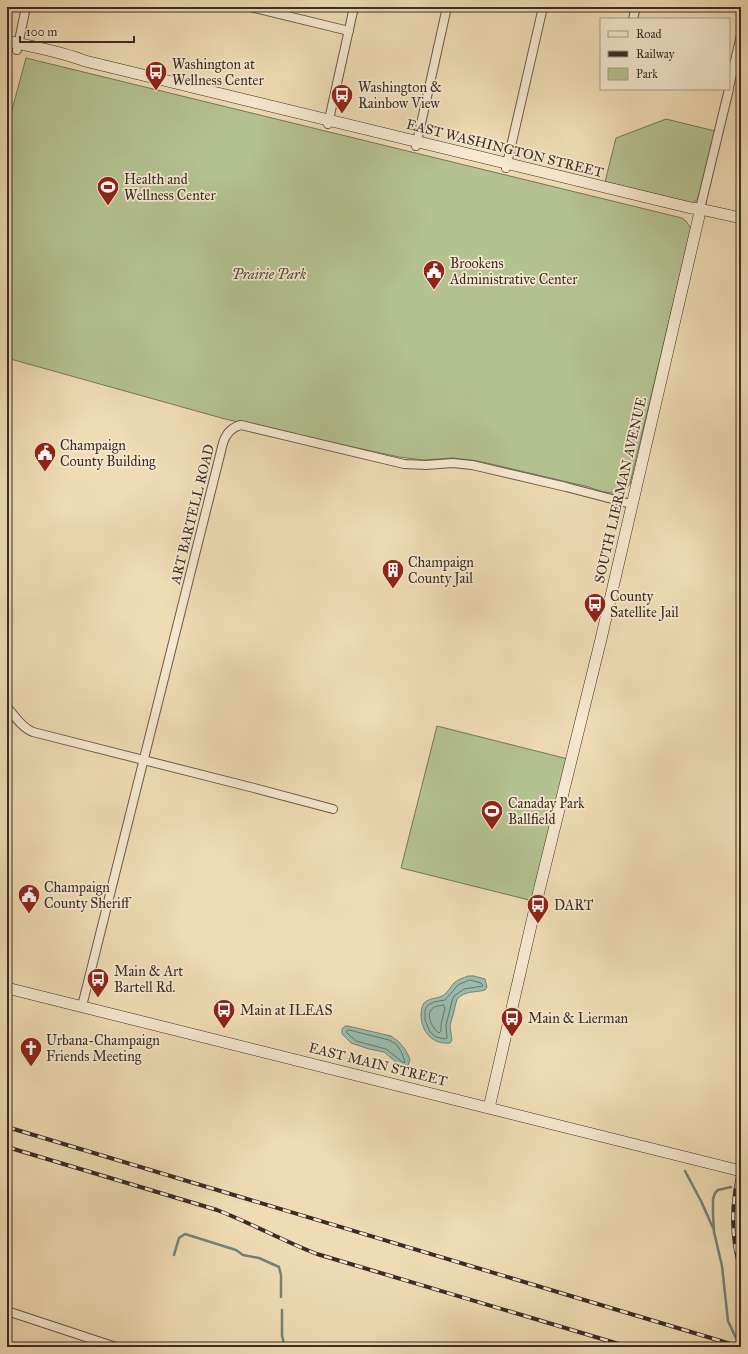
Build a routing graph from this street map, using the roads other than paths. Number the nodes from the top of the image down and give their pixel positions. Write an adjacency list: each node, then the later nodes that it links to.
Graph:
1 (26, 7): 10 (street)
2 (250, 7): 8 (street)
3 (354, 7): 8 (street)
4 (447, 7): 14 (street)
5 (543, 7): 15 (street)
6 (636, 7): 7 (street)
7 (633, 18)
8 (349, 31): 13 (street)
9 (741, 35): 11 (street, SOUTH LIERMAN AVENUE)
10 (12, 46): 13 (main road, EAST WASHINGTON STREET)
11 (730, 84)
12 (729, 90): 16 (street, SOUTH LIERMAN AVENUE)
13 (328, 123): 14 (main road, EAST WASHINGTON STREET)
14 (416, 144): 15 (main road, EAST WASHINGTON STREET)
15 (506, 166): 16 (main road, EAST WASHINGTON STREET)
16 (699, 212): 17 (main road, EAST WASHINGTON STREET); 18 (main road, EAST WASHINGTON STREET); 19 (main road, SOUTH LIERMAN AVENUE)
17 (741, 218)
18 (741, 226)
19 (631, 504): 21 (street, ART BARTELL ROAD); 25 (main road, SOUTH LIERMAN AVENUE)
20 (7, 707): 21 (street)
21 (143, 760): 22 (street); 24 (street, ART BARTELL ROAD)
22 (333, 809)
23 (7, 988): 24 (main road, EAST MAIN STREET)
24 (82, 1006): 25 (main road, EAST MAIN STREET)
25 (489, 1108): 26 (main road, EAST MAIN STREET)
26 (741, 1170)
27 (7, 1311): 28 (street)
28 (116, 1347)

